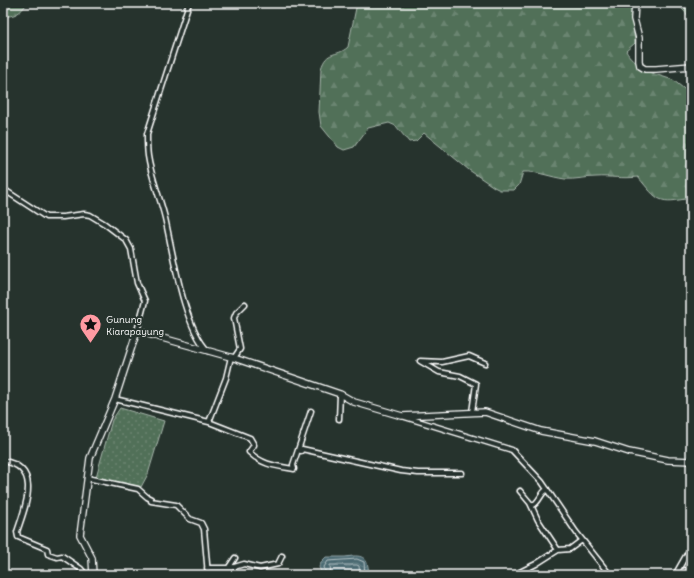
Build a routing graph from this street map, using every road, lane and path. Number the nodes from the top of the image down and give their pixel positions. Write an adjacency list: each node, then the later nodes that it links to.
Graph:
1 (189, 3): 7 (street)
2 (635, 3): 3 (street)
3 (691, 66)
4 (3, 189): 6 (street)
5 (245, 304): 8 (street)
6 (137, 331): 7 (street); 11 (street)
7 (209, 351): 8 (street)
8 (233, 358): 10 (street); 16 (street)
9 (485, 363): 13 (street)
10 (340, 394): 14 (street); 15 (street)
11 (115, 399): 16 (street); 21 (street)
12 (311, 411): 17 (street)
13 (472, 412): 14 (street); 19 (street)
14 (402, 416): 22 (street)
15 (339, 419)
16 (209, 422): 17 (street)
17 (298, 450): 20 (street)
18 (3, 461): 34 (street)
19 (691, 461)
20 (462, 473)
21 (87, 478): 30 (street); 35 (street)
22 (547, 489): 24 (street); 25 (street)
23 (520, 491): 24 (street)
24 (532, 506): 27 (street)
25 (582, 540): 27 (street); 38 (street)
26 (691, 547): 39 (street)
27 (558, 550): 33 (street)
28 (282, 556): 31 (street)
29 (235, 558): 31 (street)
30 (208, 568): 31 (street); 36 (street)
31 (228, 568)
32 (691, 568): 39 (street)
33 (524, 573): 37 (street)
34 (86, 575)
35 (93, 575)
36 (208, 575)
37 (514, 575)
38 (610, 575)
39 (676, 575)

